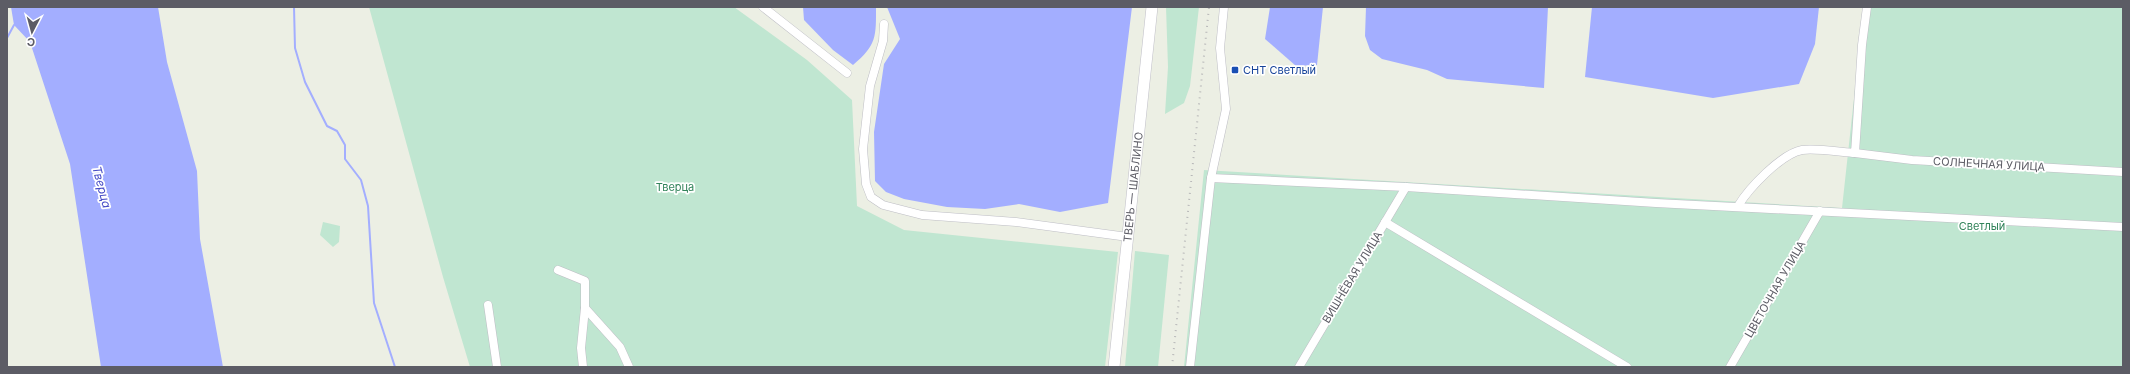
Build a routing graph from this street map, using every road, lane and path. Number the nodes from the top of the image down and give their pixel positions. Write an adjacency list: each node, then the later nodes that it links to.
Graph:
1 (763, 7): 6 (street)
2 (1152, 7): 15 (street, ТВЕРЬ — ШАБЛИНО)
3 (1224, 7): 9 (street)
4 (1867, 7): 7 (street)
5 (884, 24): 15 (street)
6 (847, 73)
7 (1855, 153): 8 (street, СОЛНЕЧНАЯ УЛИЦА); 11 (street, СОЛНЕЧНАЯ УЛИЦА)
8 (2123, 172)
9 (1211, 178): 10 (street); 23 (street)
10 (1406, 187): 11 (street); 13 (street, ВИШНЁВАЯ УЛИЦА)
11 (1738, 206): 12 (street)
12 (1820, 211): 14 (street); 26 (street, ЦВЕТОЧНАЯ УЛИЦА)
13 (1385, 222): 24 (street, ВИШНЁВАЯ УЛИЦА); 25 (street)
14 (2123, 227)
15 (1128, 237): 22 (street, ТВЕРЬ — ШАБЛИНО)
16 (558, 270): 18 (street)
17 (488, 305): 19 (street)
18 (585, 308): 20 (street); 21 (street)
19 (497, 367)
20 (583, 367)
21 (629, 367)
22 (1114, 367)
23 (1190, 367)
24 (1299, 367)
25 (1627, 367)
26 (1730, 367)

